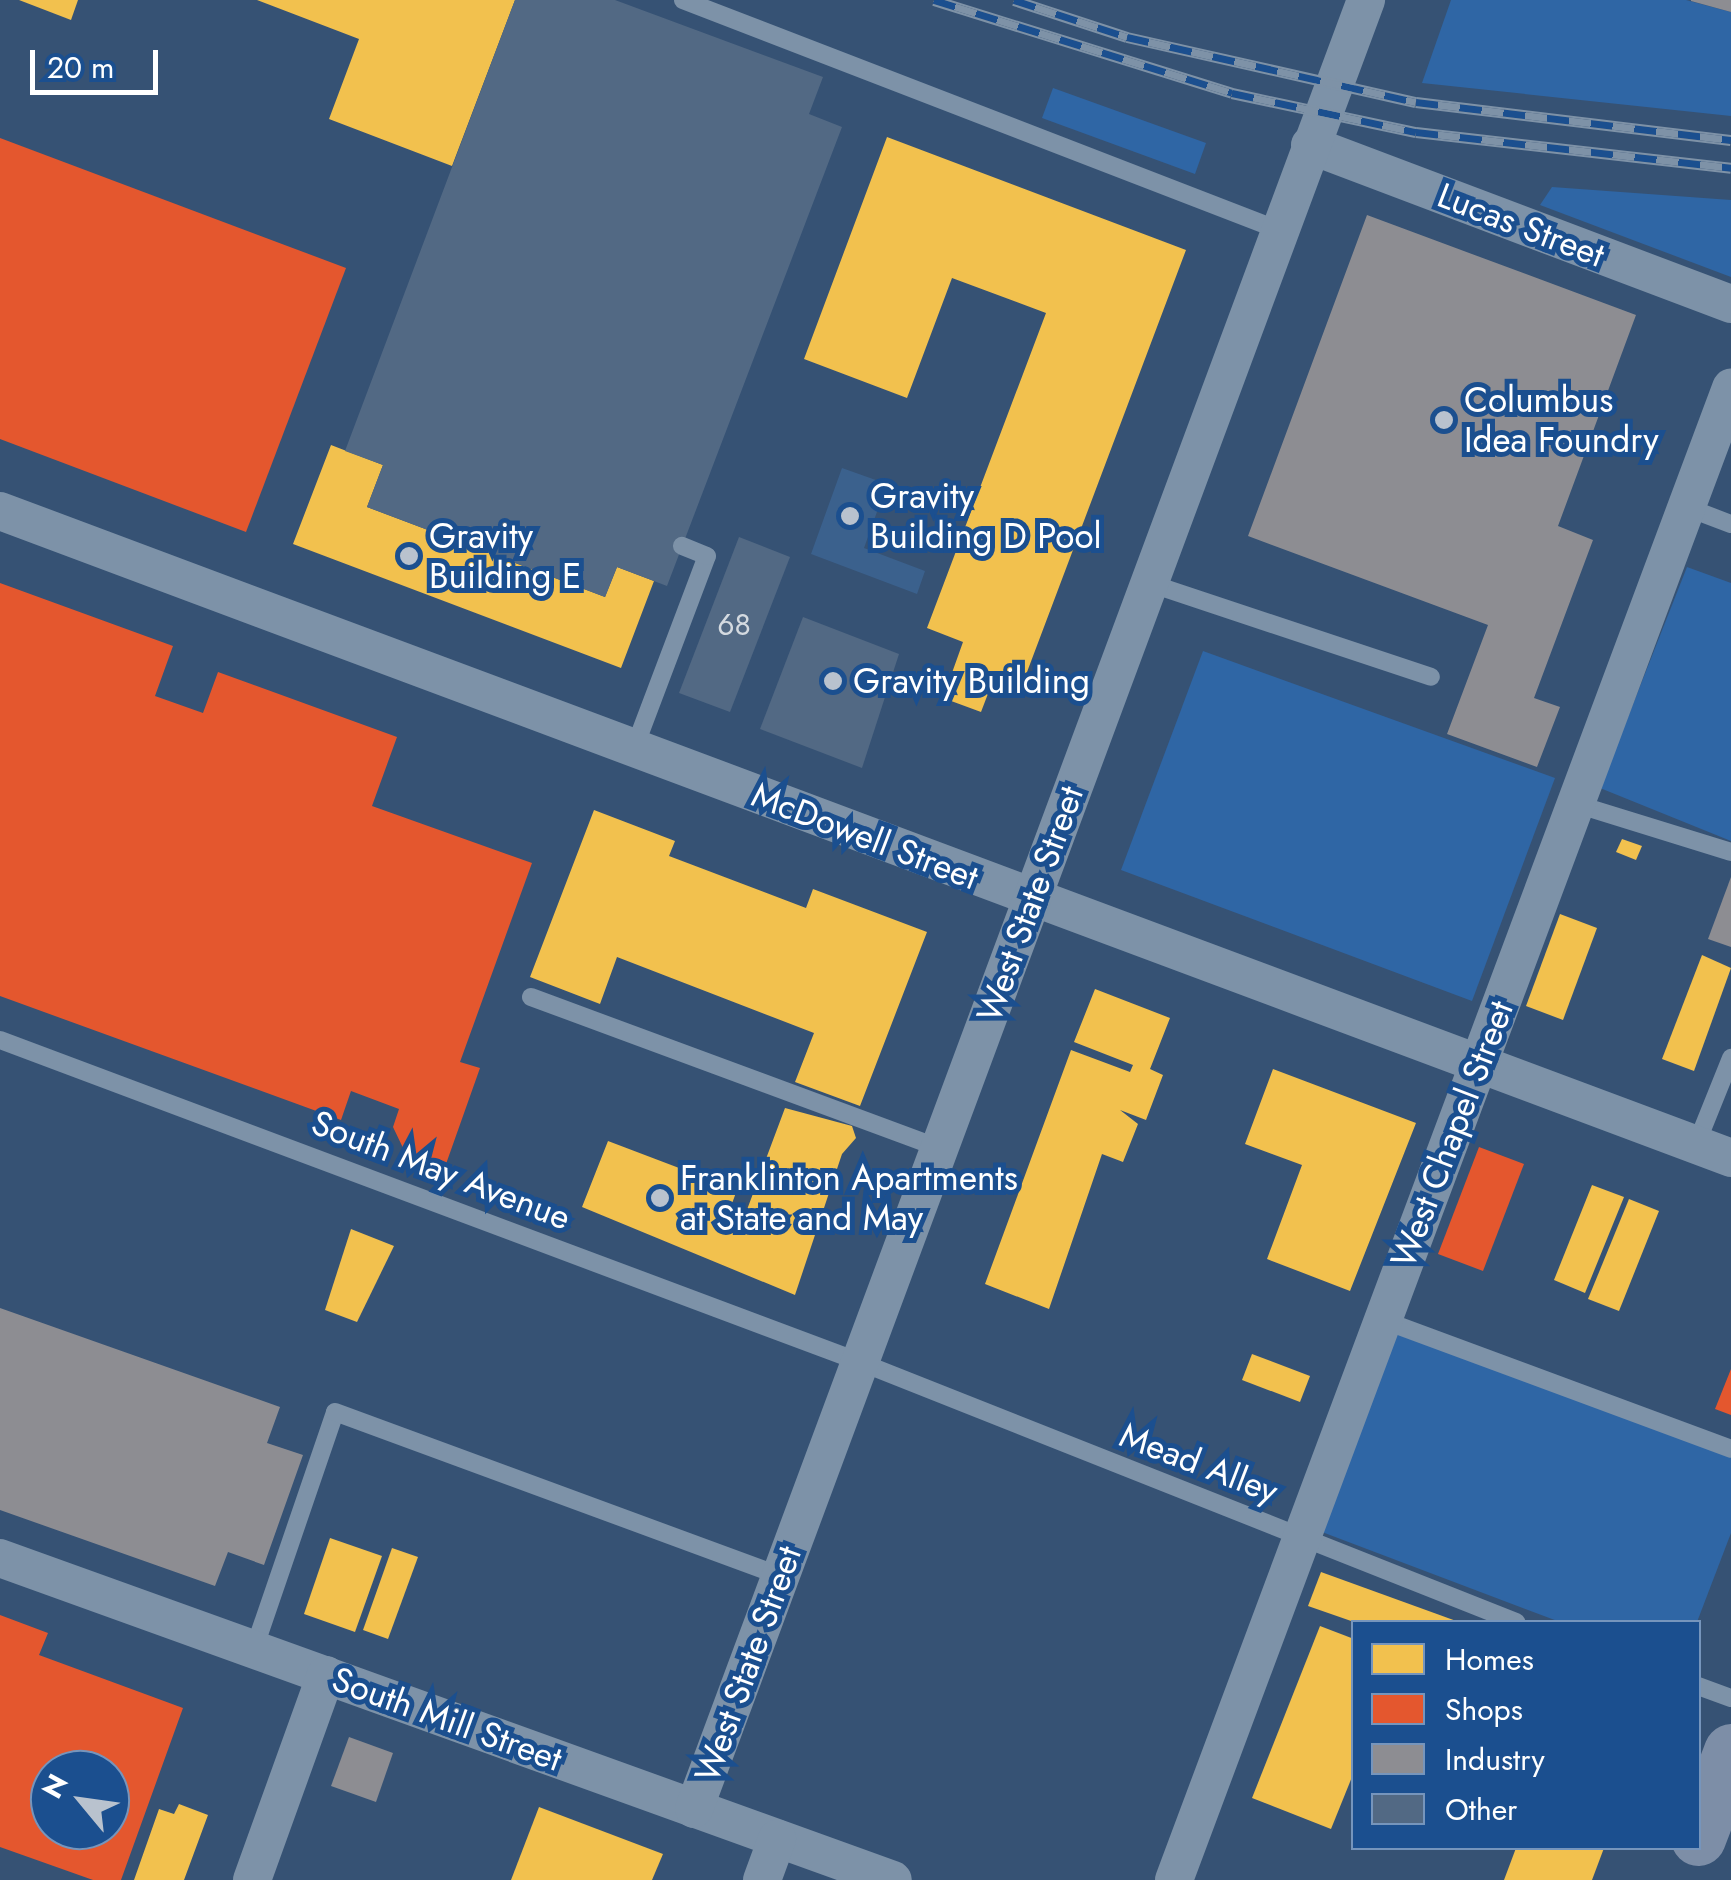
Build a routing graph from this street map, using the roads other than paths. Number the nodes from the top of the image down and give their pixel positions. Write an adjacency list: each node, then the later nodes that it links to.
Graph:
1 (683, 0): 4 (lane)
2 (1366, 0): 3 (street, West State Street)
3 (1310, 146): 4 (street, West State Street); 5 (street, Lucas Street)
4 (1279, 230): 11 (street, West State Street)
5 (1731, 304)
6 (1731, 388): 7 (street, West Chapel Street)
7 (1686, 507): 9 (lane); 14 (street, West Chapel Street)
8 (0, 511): 13 (street, McDowell Street)
9 (1731, 524)
10 (682, 546): 13 (lane)
11 (1148, 583): 12 (lane); 16 (street, West State Street)
12 (1431, 677)
13 (634, 750): 16 (street, McDowell Street)
14 (1576, 804): 15 (lane); 20 (street, West Chapel Street)
15 (1731, 852)
16 (1032, 900): 20 (street, McDowell Street); 21 (street, West State Street)
17 (531, 998): 21 (lane)
18 (0, 1040): 24 (lane, South May Avenue)
19 (1731, 1058): 22 (lane)
20 (1479, 1063): 22 (street, McDowell Street); 23 (street, West Chapel Street)
21 (939, 1148): 24 (street, West State Street)
22 (1714, 1151)
23 (1382, 1320): 25 (lane); 26 (street, West Chapel Street)
24 (860, 1362): 26 (lane, Mead Alley); 28 (street, West State Street)
25 (1731, 1449)
26 (1300, 1537): 29 (lane, Mead Alley); 42 (street, West Chapel Street)
27 (0, 1558): 30 (street, South Mill Street)
28 (780, 1576): 30 (lane); 35 (street, West State Street)
29 (1511, 1620)
30 (254, 1649): 31 (street, South Mill Street)
31 (326, 1675): 35 (street, South Mill Street); 39 (street)
32 (1701, 1687): 33 (lane)
33 (1731, 1698)
34 (1731, 1751): 36 (main road)
35 (694, 1808): 37 (street, South Mill Street)
36 (1701, 1830)
37 (777, 1839): 40 (street); 41 (street, South Mill Street)
38 (1694, 1850): 43 (main road)
39 (252, 1880)
40 (762, 1880)
41 (893, 1880)
42 (1174, 1880)
43 (1683, 1880)

